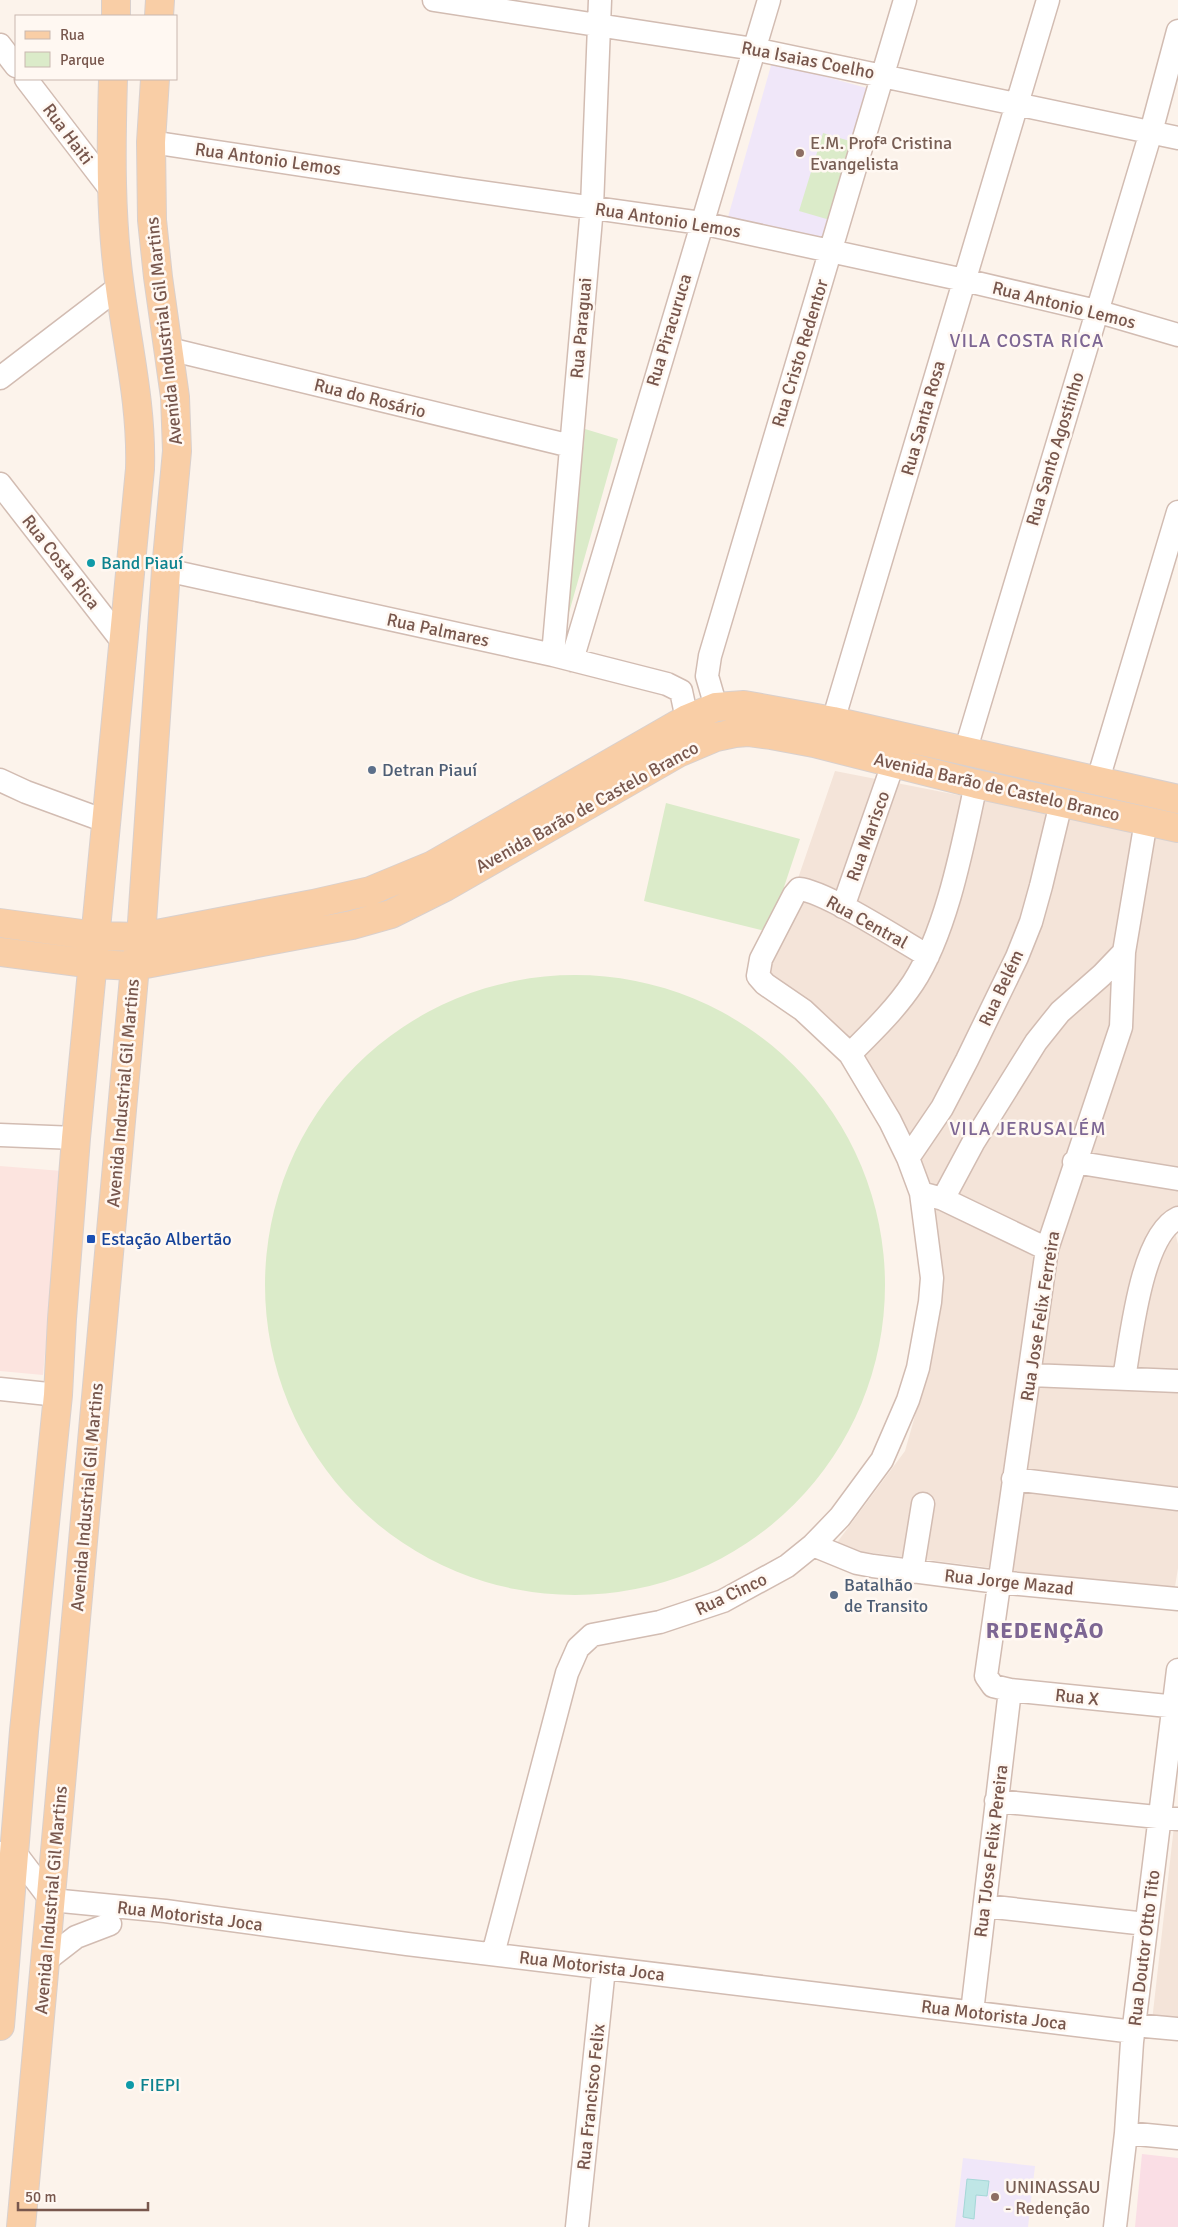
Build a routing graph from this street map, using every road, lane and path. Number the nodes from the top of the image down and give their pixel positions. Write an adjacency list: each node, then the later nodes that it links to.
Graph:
1 (116, 0): 8 (main road)
2 (160, 0): 9 (main road)
3 (434, 0): 10 (street, Rua Isaias Coelho)
4 (600, 0): 10 (street, Rua Paraguai)
5 (769, 0): 13 (street, Rua Piracuruca)
6 (904, 0): 15 (street, Rua Cristo Redentor)
7 (1048, 0): 19 (street, Rua Santa Rosa)
8 (116, 15)
9 (159, 15)
10 (598, 25): 13 (street, Rua Isaias Coelho); 24 (street, Rua Paraguai)
11 (1178, 31): 20 (street, Rua Santo Agostinho)
12 (0, 45): 14 (street)
13 (754, 49): 15 (street, Rua Isaias Coelho); 25 (street, Rua Piracuruca)
14 (15, 65)
15 (882, 75): 19 (street, Rua Isaias Coelho); 26 (street, Rua Cristo Redentor)
16 (27, 80): 23 (street, Rua Haiti)
17 (113, 80): 23 (main road, Avenida Industrial Gil Martins)
18 (155, 80): 22 (main road, Avenida Industrial Gil Martins)
19 (1018, 104): 20 (street, Rua Isaias Coelho); 27 (street, Rua Santa Rosa)
20 (1151, 132): 21 (street, Rua Isaias Coelho); 29 (street, Rua Santo Agostinho)
21 (1178, 138)
22 (151, 142): 24 (street, Rua Antonio Lemos); 31 (main road, Avenida Industrial Gil Martins)
23 (111, 190): 28 (main road, Avenida Industrial Gil Martins)
24 (592, 207): 25 (street, Rua Antonio Lemos); 33 (street, Rua Paraguai)
25 (701, 223): 26 (street, Rua Antonio Lemos); 38 (street, Rua Piracuruca)
26 (831, 251): 27 (street, Rua Antonio Lemos); 39 (street, Rua Cristo Redentor)
27 (964, 280): 29 (street, Rua Antonio Lemos); 41 (street, Rua Santa Rosa)
28 (120, 287): 32 (street); 37 (main road, Avenida Industrial Gil Martins)
29 (1096, 311): 30 (street, Rua Antonio Lemos); 42 (street, Rua Santo Agostinho)
30 (1178, 334)
31 (169, 349): 33 (street, Rua do Rosário); 36 (main road, Avenida Industrial Gil Martins)
32 (0, 378)
33 (571, 446): 38 (street, Rua Paraguai)
34 (0, 484): 37 (street, Rua Costa Rica)
35 (1178, 512): 45 (street)
36 (166, 570): 38 (street, Rua Palmares); 55 (main road, Avenida Industrial Gil Martins)
37 (122, 641): 50 (main road, Avenida Industrial Gil Martins)
38 (562, 657): 40 (street, Rua Palmares)
39 (716, 707): 40 (main road, Avenida Barão de Castelo Branco); 41 (main road, Avenida Barão de Castelo Branco)
40 (687, 719): 55 (main road, Avenida Barão de Castelo Branco)
41 (833, 721): 42 (main road, Avenida Barão de Castelo Branco)
42 (965, 752): 45 (main road, Avenida Barão de Castelo Branco)
43 (894, 764): 46 (main road, Avenida Barão de Castelo Branco); 52 (street, Rua Marisco); 60 (main road, Avenida Barão de Castelo Branco)
44 (0, 780): 50 (street)
45 (1097, 783): 47 (main road, Avenida Barão de Castelo Branco)
46 (976, 784): 48 (main road, Avenida Barão de Castelo Branco); 58 (street)
47 (1178, 799)
48 (1061, 803): 49 (main road, Avenida Barão de Castelo Branco); 64 (street, Rua Belém)
49 (1146, 821): 51 (main road, Avenida Barão de Castelo Branco); 57 (street, Rua Jose Felix Ferreira)
50 (108, 822): 54 (main road, Avenida Industrial Gil Martins)
51 (1178, 828)
52 (843, 907): 58 (street, Rua Central); 61 (street, Rua Central)
53 (0, 923): 54 (main road, Avenida Barão de Castelo Branco)
54 (97, 936): 55 (main road, Avenida Barão de Castelo Branco); 59 (main road, Avenida Industrial Gil Martins)
55 (141, 937): 60 (main road, Avenida Industrial Gil Martins)
56 (0, 952): 59 (main road, Avenida Barão de Castelo Branco)
57 (1124, 952): 65 (street, Rua Jose Felix Ferreira); 68 (street)
58 (928, 956): 61 (street)
59 (94, 964): 60 (main road, Avenida Barão de Castelo Branco); 63 (main road, Avenida Industrial Gil Martins)
60 (135, 966): 90 (main road, Avenida Industrial Gil Martins)
61 (850, 1054): 64 (street)
62 (0, 1136): 63 (street)
63 (76, 1138): 75 (main road, Avenida Industrial Gil Martins)
64 (908, 1158): 67 (street)
65 (1074, 1162): 66 (street); 70 (street, Rua Jose Felix Ferreira)
66 (1178, 1179)
67 (921, 1193): 68 (street); 79 (street, Rua Cinco)
68 (942, 1199): 70 (street)
69 (1178, 1218): 72 (street)
70 (1047, 1249): 71 (street, Rua Jose Felix Ferreira)
71 (1030, 1375): 72 (street); 76 (street, Rua Jose Felix Ferreira)
72 (1124, 1378): 73 (street)
73 (1178, 1381)
74 (0, 1389): 75 (street)
75 (58, 1396): 89 (main road, Avenida Industrial Gil Martins)
76 (1013, 1479): 77 (street); 81 (street, Rua Jose Felix Ferreira)
77 (1178, 1499)
78 (923, 1504): 80 (street)
79 (813, 1545): 80 (street, Rua Jorge Mazad); 94 (street, Rua Cinco)
80 (912, 1572): 81 (street, Rua Jorge Mazad)
81 (998, 1582): 82 (street, Rua Jorge Mazad); 84 (street, Rua Jose Felix Ferreira)
82 (1178, 1599)
83 (1178, 1670): 86 (street, Rua Doutor Otto Tito)
84 (986, 1671): 85 (street, Rua X)
85 (1010, 1690): 86 (street, Rua X); 87 (street, Rua TJose Felix Pereira)
86 (1176, 1707): 88 (street, Rua Doutor Otto Tito)
87 (996, 1802): 88 (street); 91 (street, Rua TJose Felix Pereira)
88 (1169, 1818): 93 (street, Rua Doutor Otto Tito)
89 (8, 1853): 90 (street); 98 (main road, Avenida Industrial Gil Martins)
90 (50, 1900): 94 (street, Rua Motorista Joca); 95 (main road, Avenida Industrial Gil Martins)
91 (985, 1906): 93 (street); 97 (street, Rua TJose Felix Pereira)
92 (110, 1924): 95 (street, Rua Motorista Joca)
93 (1146, 1924): 99 (street, Rua Doutor Otto Tito)
94 (493, 1954): 96 (street, Rua Motorista Joca)
95 (45, 1961): 103 (main road, Avenida Industrial Gil Martins)
96 (604, 1968): 97 (street, Rua Motorista Joca); 104 (street, Rua Francisco Felix)
97 (972, 2012): 99 (street, Rua Motorista Joca)
98 (0, 2026)
99 (1134, 2028): 100 (street, Rua Motorista Joca); 101 (street, Rua Doutor Otto Tito)
100 (1178, 2029)
101 (1126, 2133): 102 (street); 105 (street, Rua Doutor Otto Tito)
102 (1178, 2138)
103 (21, 2227)
104 (577, 2227)
105 (1114, 2227)

